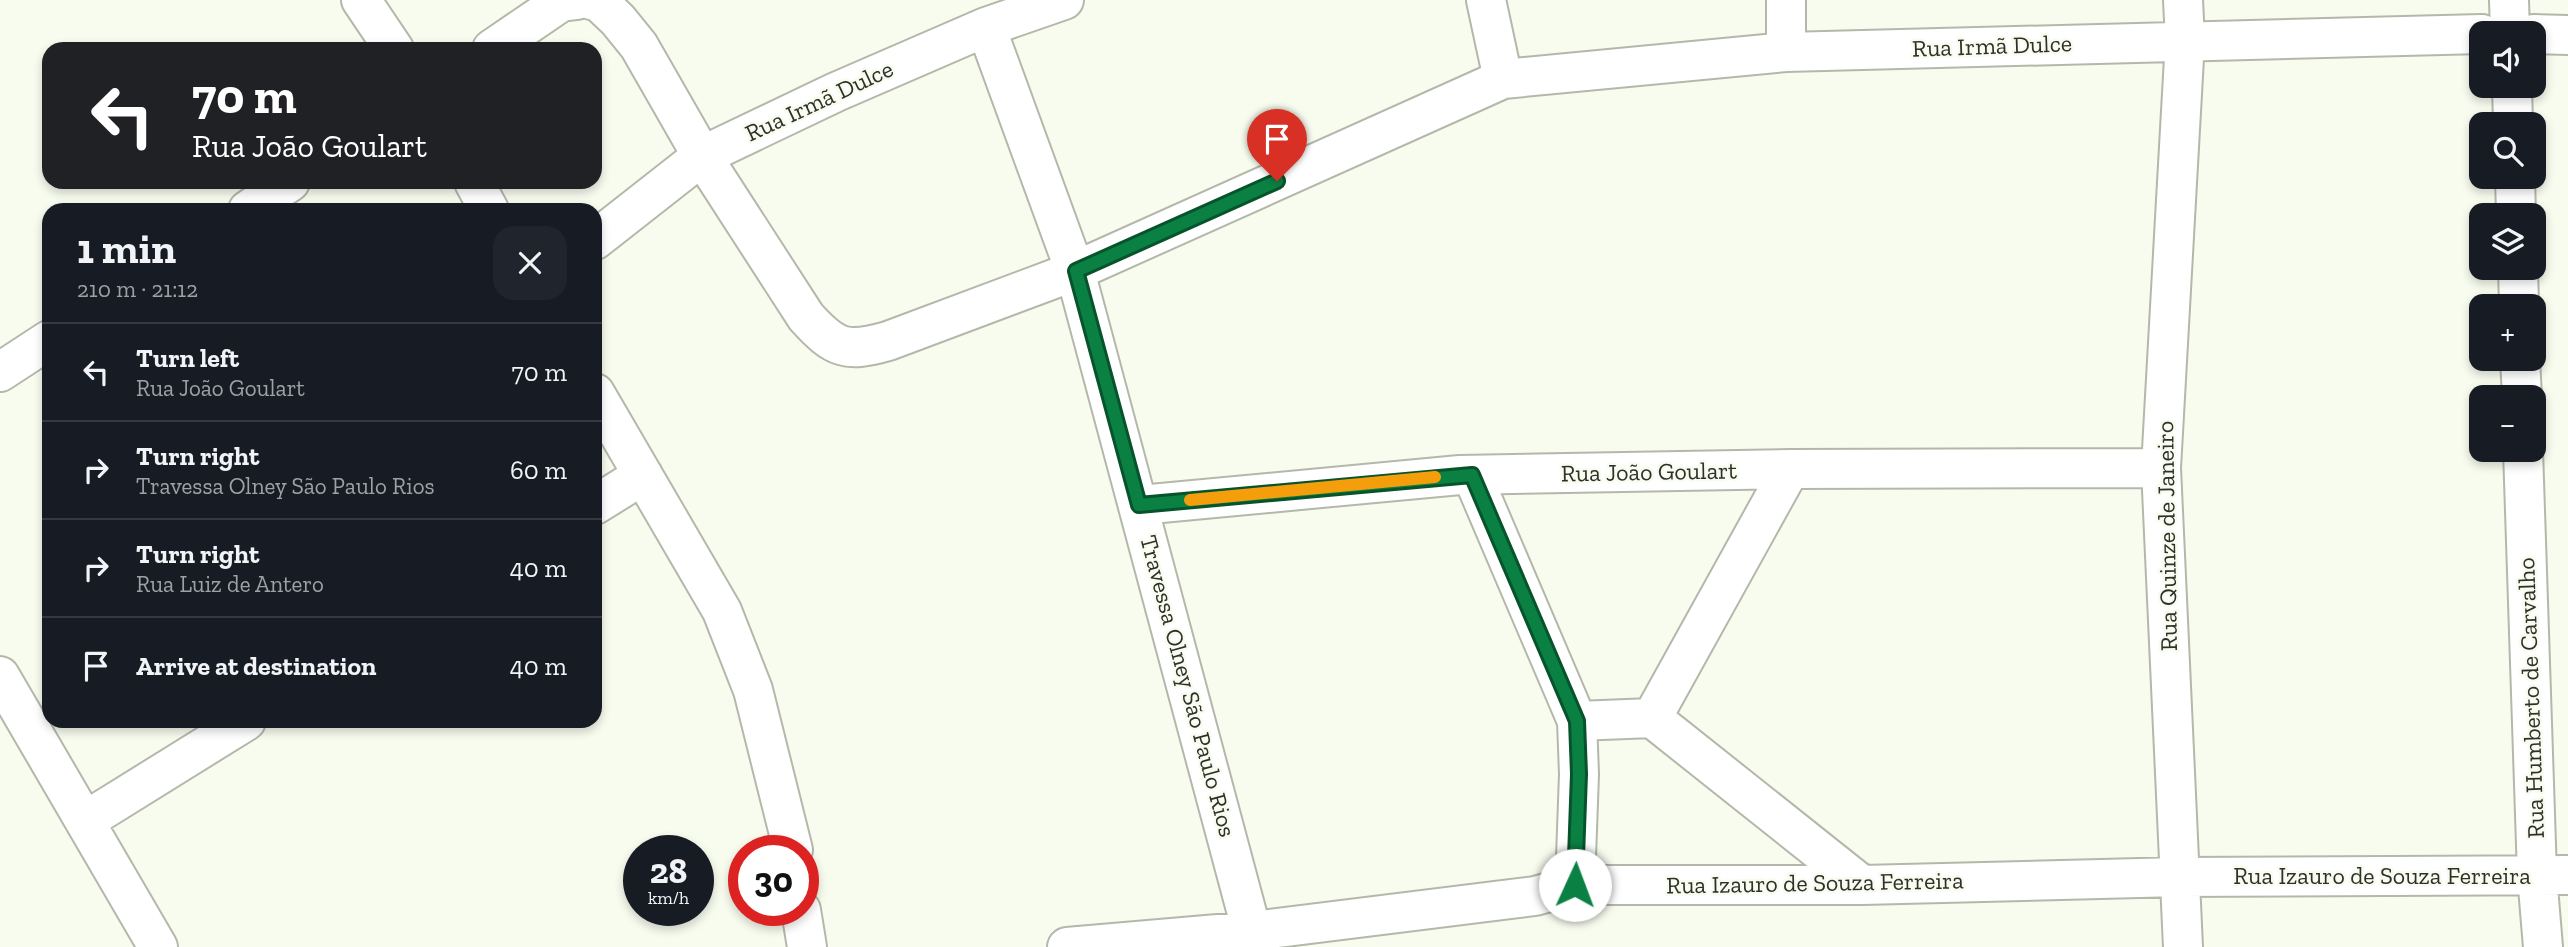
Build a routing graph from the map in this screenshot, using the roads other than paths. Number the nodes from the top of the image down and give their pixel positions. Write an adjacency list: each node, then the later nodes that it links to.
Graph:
1 (361, 0): 15 (street)
2 (577, 0): 16 (street)
3 (591, 0): 19 (street)
4 (1064, 0): 10 (street, Rua Irmã Dulce)
5 (1486, 0): 18 (street)
6 (1786, 0): 17 (street)
7 (2183, 0): 14 (street, Rua Quinze de Janeiro)
8 (2509, 0): 9 (street)
9 (2510, 21)
10 (986, 27): 19 (street, Rua Irmã Dulce); 23 (street, Travessa Olney São Paulo Rios)
11 (2469, 34): 14 (street, Rua Irmã Dulce)
12 (2546, 34): 13 (street)
13 (2568, 34)
14 (2185, 40): 17 (street, Rua Irmã Dulce); 28 (street, Rua Quinze de Janeiro)
15 (389, 42)
16 (502, 42)
17 (1786, 52): 18 (street, Rua Irmã Dulce)
18 (1503, 79): 23 (street, Rua Irmã Dulce)
19 (702, 156): 22 (street, Rua Irmã Dulce); 23 (street, Rua Irmã Dulce)
20 (280, 189): 21 (street)
21 (258, 203)
22 (602, 235)
23 (1076, 271): 33 (street, Travessa Olney São Paulo Rios)
24 (42, 345): 25 (street)
25 (0, 372)
26 (602, 405): 30 (street)
27 (2524, 462): 40 (street, Rua Humberto de Carvalho)
28 (2161, 468): 29 (street, Rua João Goulart); 41 (street, Rua Quinze de Janeiro)
29 (1790, 469): 31 (street, Rua João Goulart); 35 (street)
30 (643, 475): 32 (street); 39 (street)
31 (1472, 475): 33 (street, Rua João Goulart); 36 (street)
32 (602, 501)
33 (1139, 505): 45 (street, Travessa Olney São Paulo Rios)
34 (0, 676): 38 (street)
35 (1652, 718): 36 (street); 43 (street)
36 (1577, 721): 42 (street)
37 (235, 728): 38 (street)
38 (85, 821): 46 (street)
39 (789, 835)
40 (2552, 875): 41 (street, Rua Izauro de Souza Ferreira); 50 (street, Rua Humberto de Carvalho)
41 (2179, 877): 43 (street, Rua Izauro de Souza Ferreira); 49 (street, Rua Quinze de Janeiro)
42 (1575, 885): 43 (street, Rua Izauro de Souza Ferreira); 45 (street, Rua Izauro de Souza Ferreira)
43 (1862, 885)
44 (804, 926): 47 (street)
45 (1255, 939): 48 (street, Rua Izauro de Souza Ferreira)
46 (158, 947)
47 (807, 947)
48 (1067, 947)
49 (2183, 947)
50 (2543, 947)

